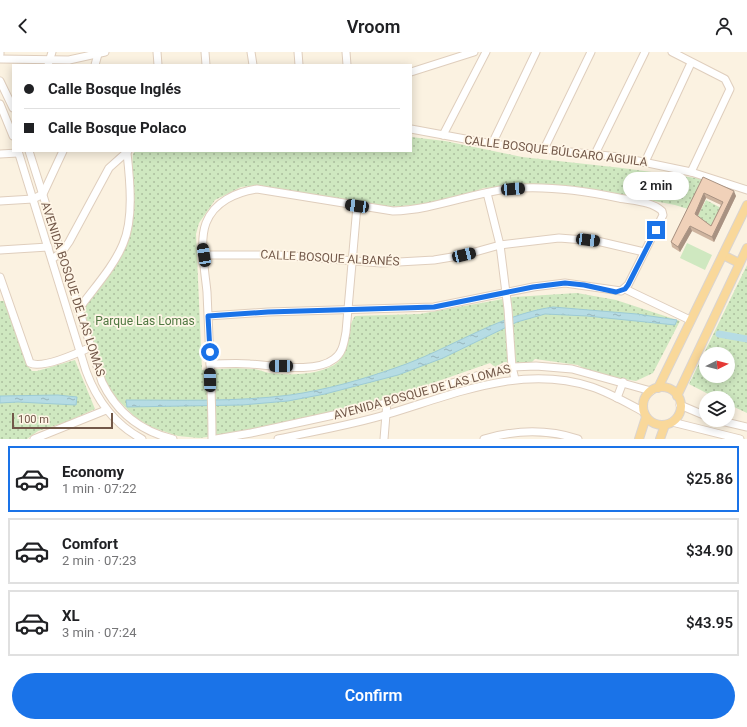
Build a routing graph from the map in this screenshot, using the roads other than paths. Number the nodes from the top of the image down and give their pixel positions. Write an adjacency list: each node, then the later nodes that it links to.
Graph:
1 (52, 52): 15 (street)
2 (157, 52): 18 (street)
3 (204, 52): 19 (street)
4 (251, 52): 20 (street)
5 (298, 52): 21 (street)
6 (346, 52): 22 (street)
7 (474, 52): 23 (street)
8 (486, 52): 29 (street)
9 (536, 52): 30 (street)
10 (591, 52): 31 (street)
11 (645, 52): 37 (street)
12 (672, 52): 16 (street)
13 (101, 53): 15 (street); 17 (street)
14 (0, 59): 15 (street)
15 (49, 63)
16 (691, 63): 38 (street); 39 (street)
17 (96, 64)
18 (158, 64)
19 (206, 64)
20 (253, 64)
21 (299, 64)
22 (347, 64)
23 (412, 72)
24 (0, 81): 26 (street)
25 (0, 104): 28 (street)
26 (12, 106)
27 (412, 129): 29 (street, CALLE BOSQUE BÚLGARO AGUILA)
28 (12, 134)
29 (443, 135): 30 (street, CALLE BOSQUE BÚLGARO AGUILA)
30 (492, 144): 31 (street, CALLE BOSQUE BÚLGARO AGUILA)
31 (544, 149): 37 (street, CALLE BOSQUE BÚLGARO AGUILA)
32 (18, 152): 36 (street); 43 (street, AVENIDA BOSQUE DE LAS LOMAS)
33 (29, 152): 42 (street, AVENIDA BOSQUE DE LAS LOMAS)
34 (63, 152): 42 (street)
35 (127, 152): 51 (street); 63 (street)
36 (0, 154)
37 (595, 154): 38 (street, CALLE BOSQUE BÚLGARO AGUILA)
38 (645, 162): 39 (street, CALLE BOSQUE BÚLGARO AGUILA)
39 (691, 172): 40 (street, CALLE BOSQUE BÚLGARO AGUILA)
40 (747, 190)
41 (487, 193): 46 (street); 47 (street); 52 (street)
42 (43, 194): 43 (street); 51 (street, AVENIDA BOSQUE DE LAS LOMAS)
43 (33, 199): 44 (street); 48 (street, AVENIDA BOSQUE DE LAS LOMAS)
44 (0, 201)
45 (747, 205): 53 (main road)
46 (357, 206): 54 (street); 56 (street)
47 (500, 244): 52 (street, CALLE BOSQUE ALBANÉS); 56 (street, CALLE BOSQUE ALBANÉS); 60 (street)
48 (48, 247): 50 (street); 55 (street, AVENIDA BOSQUE DE LAS LOMAS)
49 (747, 248): 57 (main road)
50 (0, 250)
51 (62, 252): 55 (street); 63 (street, AVENIDA BOSQUE DE LAS LOMAS)
52 (644, 252): 59 (street)
53 (723, 254): 57 (main road); 65 (main road)
54 (204, 255): 56 (street, CALLE BOSQUE ALBANÉS); 64 (street)
55 (52, 259): 67 (street, AVENIDA BOSQUE DE LAS LOMAS)
56 (351, 262): 62 (street)
57 (740, 263): 73 (main road)
58 (0, 277): 61 (street)
59 (625, 289): 60 (street); 65 (street)
60 (506, 293): 62 (street); 69 (street)
61 (3, 296): 67 (street)
62 (349, 309): 64 (street); 68 (street)
63 (78, 310): 66 (street, AVENIDA BOSQUE DE LAS LOMAS)
64 (208, 316): 68 (street)
65 (690, 320): 72 (main road)
66 (90, 348): 67 (street); 89 (street, AVENIDA BOSQUE DE LAS LOMAS)
67 (80, 352): 77 (street, AVENIDA BOSQUE DE LAS LOMAS)
68 (210, 364): 90 (street)
69 (512, 367): 70 (street); 71 (street, AVENIDA BOSQUE DE LAS LOMAS); 75 (street, AVENIDA BOSQUE DE LAS LOMAS)
70 (515, 379): 74 (street, AVENIDA BOSQUE DE LAS LOMAS); 79 (street, AVENIDA BOSQUE DE LAS LOMAS)
71 (623, 382): 72 (street, AVENIDA BOSQUE DE LAS LOMAS); 74 (street)
72 (654, 389): 73 (main road); 80 (main road)
73 (677, 396): 76 (main road)
74 (617, 398): 80 (street, AVENIDA BOSQUE DE LAS LOMAS)
75 (387, 402): 79 (street); 81 (street, AVENIDA BOSQUE DE LAS LOMAS)
76 (680, 405): 78 (street); 82 (main road)
77 (106, 410): 87 (street); 88 (street, AVENIDA BOSQUE DE LAS LOMAS)
78 (699, 413)
79 (387, 414): 84 (street, AVENIDA BOSQUE DE LAS LOMAS); 93 (street)
80 (645, 415): 82 (main road); 96 (main road)
81 (331, 416): 84 (street); 91 (street, AVENIDA BOSQUE DE LAS LOMAS)
82 (669, 424): 97 (main road); 98 (street)
83 (735, 424): 85 (street)
84 (332, 427): 92 (street, AVENIDA BOSQUE DE LAS LOMAS)
85 (747, 427)
86 (566, 437): 94 (street); 95 (street)
87 (34, 439)
88 (142, 439)
89 (173, 439)
90 (212, 439)
91 (216, 439)
92 (278, 439)
93 (384, 439)
94 (484, 439)
95 (578, 439)
96 (639, 439)
97 (660, 439)
98 (740, 439)

